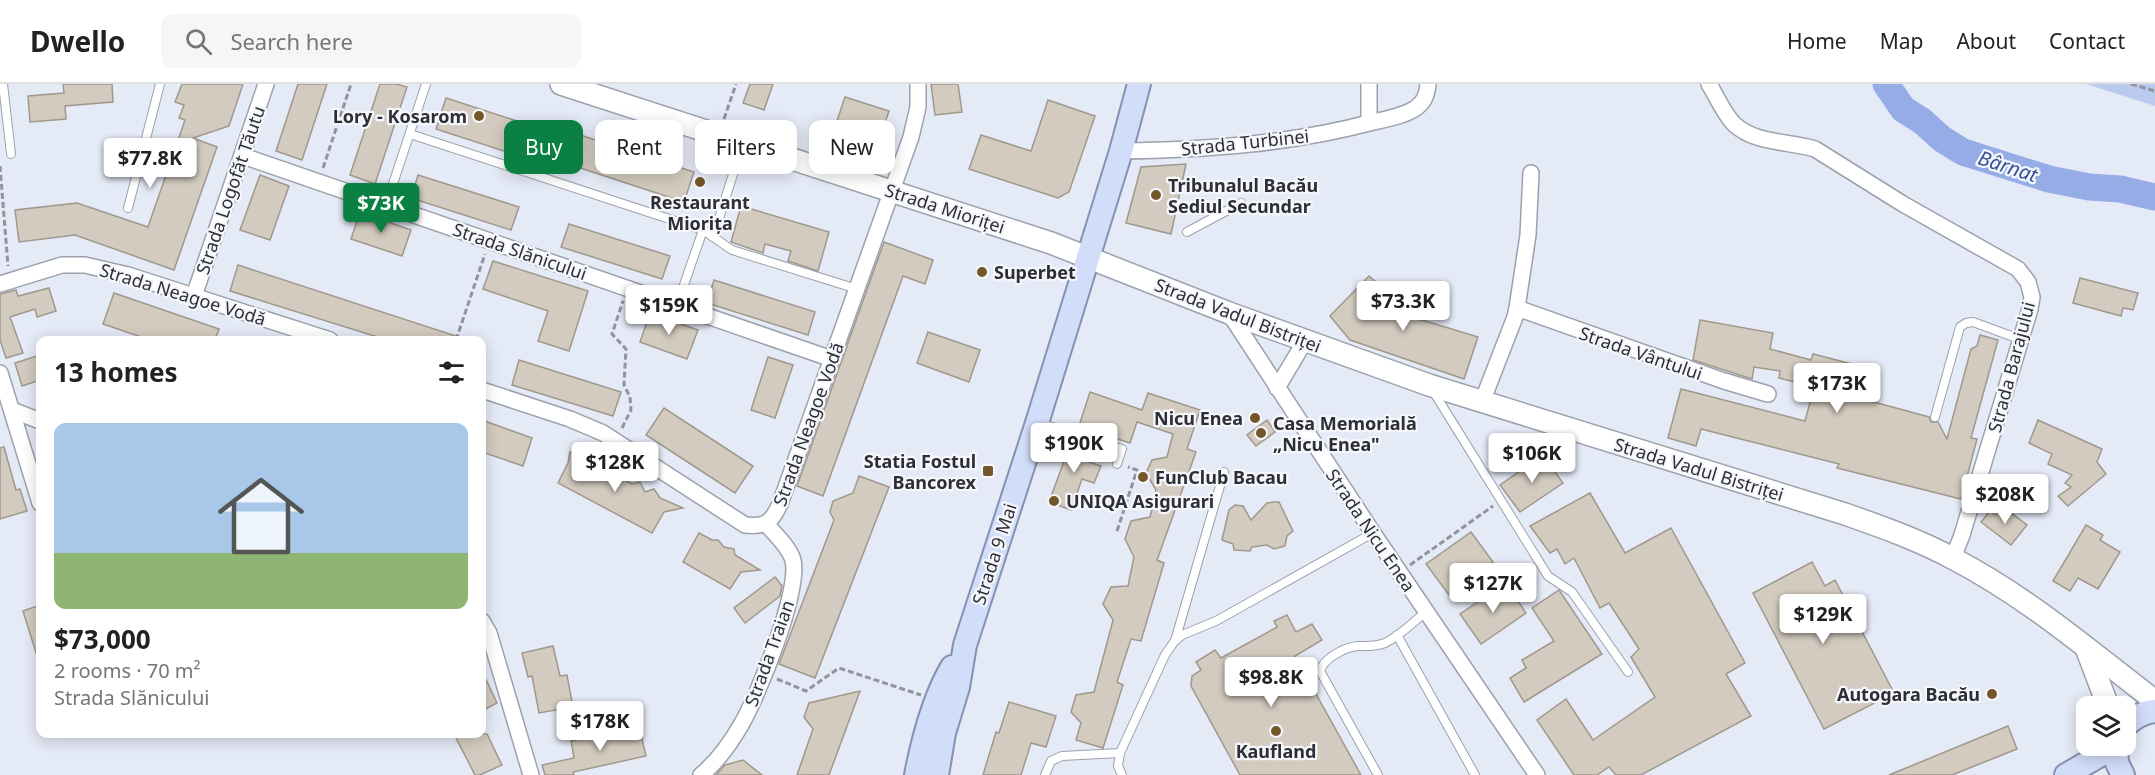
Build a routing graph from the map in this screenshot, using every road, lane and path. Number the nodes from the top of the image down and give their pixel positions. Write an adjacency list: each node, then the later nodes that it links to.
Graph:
1 (3, 84): 20 (lane)
2 (160, 84): 30 (lane)
3 (266, 84): 21 (street, Strada Logofăt Tăutu)
4 (351, 84): 26 (path)
5 (426, 84): 18 (lane)
6 (561, 84): 17 (main road, Strada Mioriței)
7 (736, 84): 15 (path)
8 (918, 84): 27 (street, Strada Neagoe Vodă)
9 (1139, 84): 19 (main road, Strada 9 Mai)
10 (1369, 84): 16 (street)
11 (1428, 84): 16 (street, Strada Turbinei)
12 (1709, 84): 45 (street, Strada Barajului)
13 (2131, 84): 14 (path)
14 (2155, 91)
15 (724, 120)
16 (1369, 123): 19 (street, Strada Turbinei)
17 (695, 127)
18 (410, 134): 29 (lane); 31 (lane)
19 (1121, 152): 35 (main road, Strada 9 Mai)
20 (11, 153)
21 (243, 156): 26 (street, Strada Slănicului); 39 (street, Strada Logofăt Tăutu)
22 (797, 159): 27 (main road, Strada Mioriței)
23 (0, 166): 36 (path)
24 (1531, 173): 41 (street)
25 (734, 174): 33 (lane)
26 (318, 182): 29 (street, Strada Slănicului)
27 (891, 190): 35 (main road, Strada Mioriței); 38 (street, Strada Neagoe Vodă)
28 (1240, 202): 32 (lane)
29 (386, 205): 34 (street, Strada Slănicului)
30 (128, 208)
31 (703, 230): 33 (lane); 40 (lane)
32 (1187, 232)
33 (713, 237): 38 (lane)
34 (489, 240): 37 (street, Strada Slănicului); 44 (path)
35 (1089, 257): 42 (main road, Strada Vadul Bistriței); 57 (main road, Strada 9 Mai)
36 (5, 282): 39 (street, Strada Neagoe Vodă)
37 (628, 288): 40 (street, Strada Slănicului); 58 (path)
38 (857, 289): 47 (street, Strada Neagoe Vodă)
39 (194, 296): 43 (street, Strada Neagoe Vodă)
40 (677, 305): 47 (street, Strada Slănicului)
41 (1516, 308): 52 (street, Strada Vântului); 53 (street)
42 (1229, 314): 46 (main road, Strada Vadul Bistriței); 50 (street, Strada Nicu Enea)
43 (318, 336)
44 (457, 336)
45 (2022, 340): 55 (lane); 66 (street, Strada Barajului)
46 (1305, 341): 49 (main road, Strada Vadul Bistriței); 50 (street)
47 (832, 359): 63 (street, Strada Neagoe Vodă)
48 (0, 373): 54 (street)
49 (1429, 385): 53 (main road, Strada Vadul Bistriței); 62 (lane)
50 (1277, 388): 65 (street, Strada Nicu Enea)
51 (486, 391): 58 (street, Strada Neagoe Vodă)
52 (1768, 394)
53 (1482, 402): 66 (main road, Strada Vadul Bistriței)
54 (12, 410): 56 (street); 61 (street)
55 (1935, 417)
56 (36, 419)
57 (1037, 423): 59 (lane); 72 (main road, Strada 9 Mai)
58 (615, 440): 63 (street, Strada Neagoe Vodă)
59 (1117, 464): 64 (path)
60 (1224, 472): 71 (lane)
61 (36, 490)
62 (1501, 500): 67 (path); 74 (lane)
63 (766, 524): 75 (street, Strada Traian)
64 (1117, 531)
65 (1373, 533): 67 (street, Strada Nicu Enea); 71 (lane)
66 (1953, 558): 73 (main road, Strada Vadul Bistriței)
67 (1399, 573): 68 (street, Strada Nicu Enea)
68 (1426, 612): 70 (lane); 94 (street, Strada Nicu Enea)
69 (486, 629): 85 (street)
70 (1397, 634): 92 (lane); 93 (lane)
71 (1174, 642): 82 (lane)
72 (964, 645): 77 (main road, Strada 9 Mai); 89 (main road, Strada 9 Mai)
73 (2086, 648): 76 (main road); 78 (main road, Strada Vadul Bistriței)
74 (1628, 672)
75 (764, 673): 77 (path); 86 (street, Strada Traian)
76 (2104, 696)
77 (937, 700): 81 (main road, Strada 9 Mai)
78 (2155, 701)
79 (2155, 711): 80 (main road)
80 (2136, 717)
81 (920, 752): 87 (main road); 88 (main road, Strada 9 Mai)
82 (1120, 753): 90 (lane); 91 (lane)
83 (2099, 756): 95 (main road)
84 (2117, 756): 96 (main road)
85 (531, 775)
86 (701, 775)
87 (900, 775)
88 (916, 775)
89 (937, 775)
90 (1045, 775)
91 (1122, 775)
92 (1378, 775)
93 (1475, 775)
94 (1537, 775)
95 (2066, 775)
96 (2123, 775)

